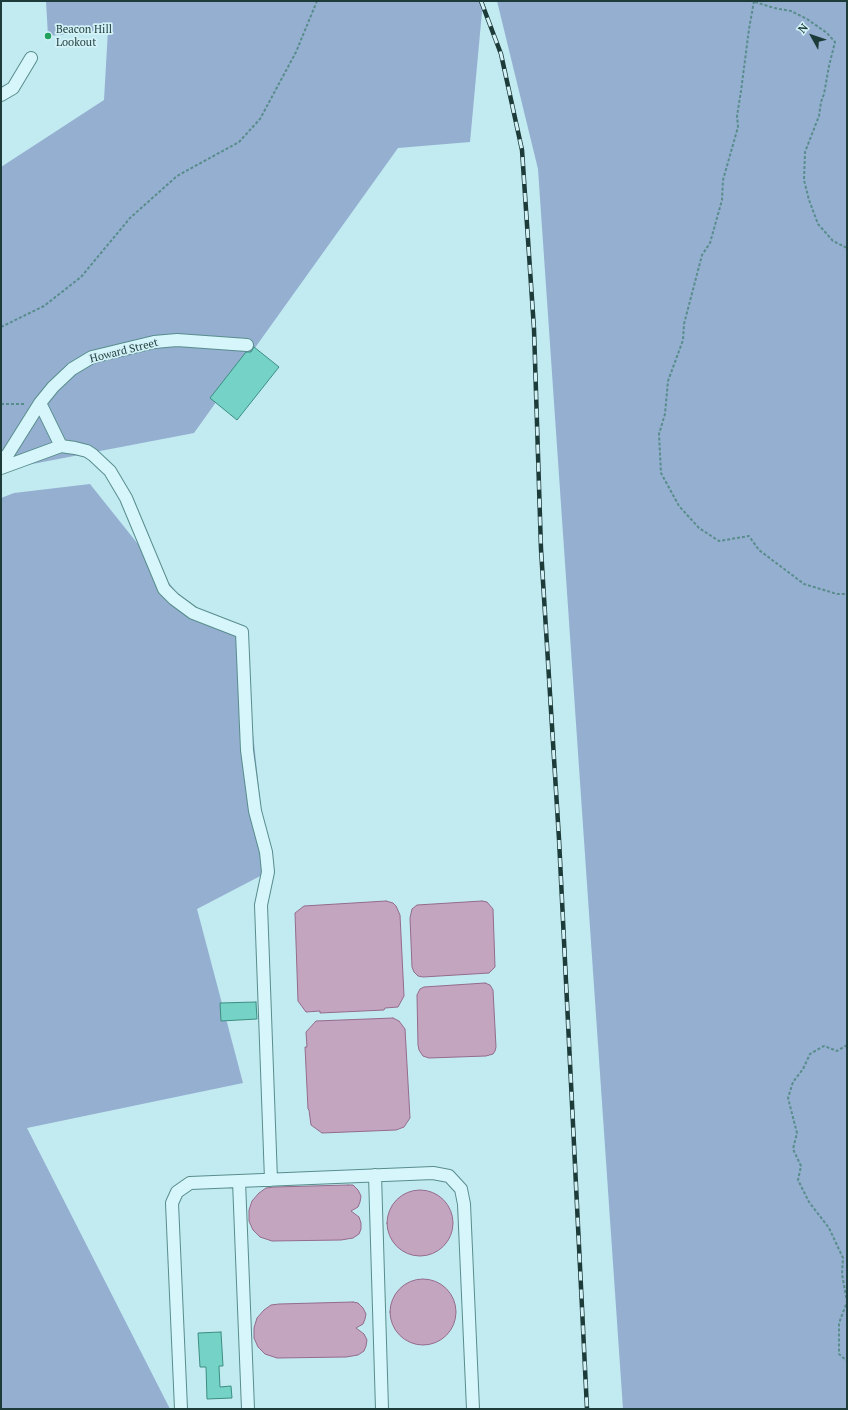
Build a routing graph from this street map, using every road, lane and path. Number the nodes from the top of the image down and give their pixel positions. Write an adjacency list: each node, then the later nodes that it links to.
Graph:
1 (316, 1): 8 (path)
2 (755, 1): 5 (path); 15 (path)
3 (31, 58): 4 (street)
4 (1, 95)
5 (847, 248)
6 (847, 281): 7 (path)
7 (847, 297)
8 (1, 327)
9 (247, 345): 10 (street, Howard Street)
10 (40, 403): 11 (path); 12 (street); 13 (street, Howard Street)
11 (1, 404)
12 (61, 446): 14 (street); 18 (street)
13 (1, 461)
14 (1, 468)
15 (847, 594)
16 (847, 1045): 20 (path)
17 (375, 1175): 18 (street); 23 (street); 24 (street)
18 (271, 1180): 19 (street)
19 (239, 1181): 21 (street); 22 (street)
20 (847, 1361)
21 (181, 1409)
22 (248, 1409)
23 (382, 1409)
24 (472, 1409)

